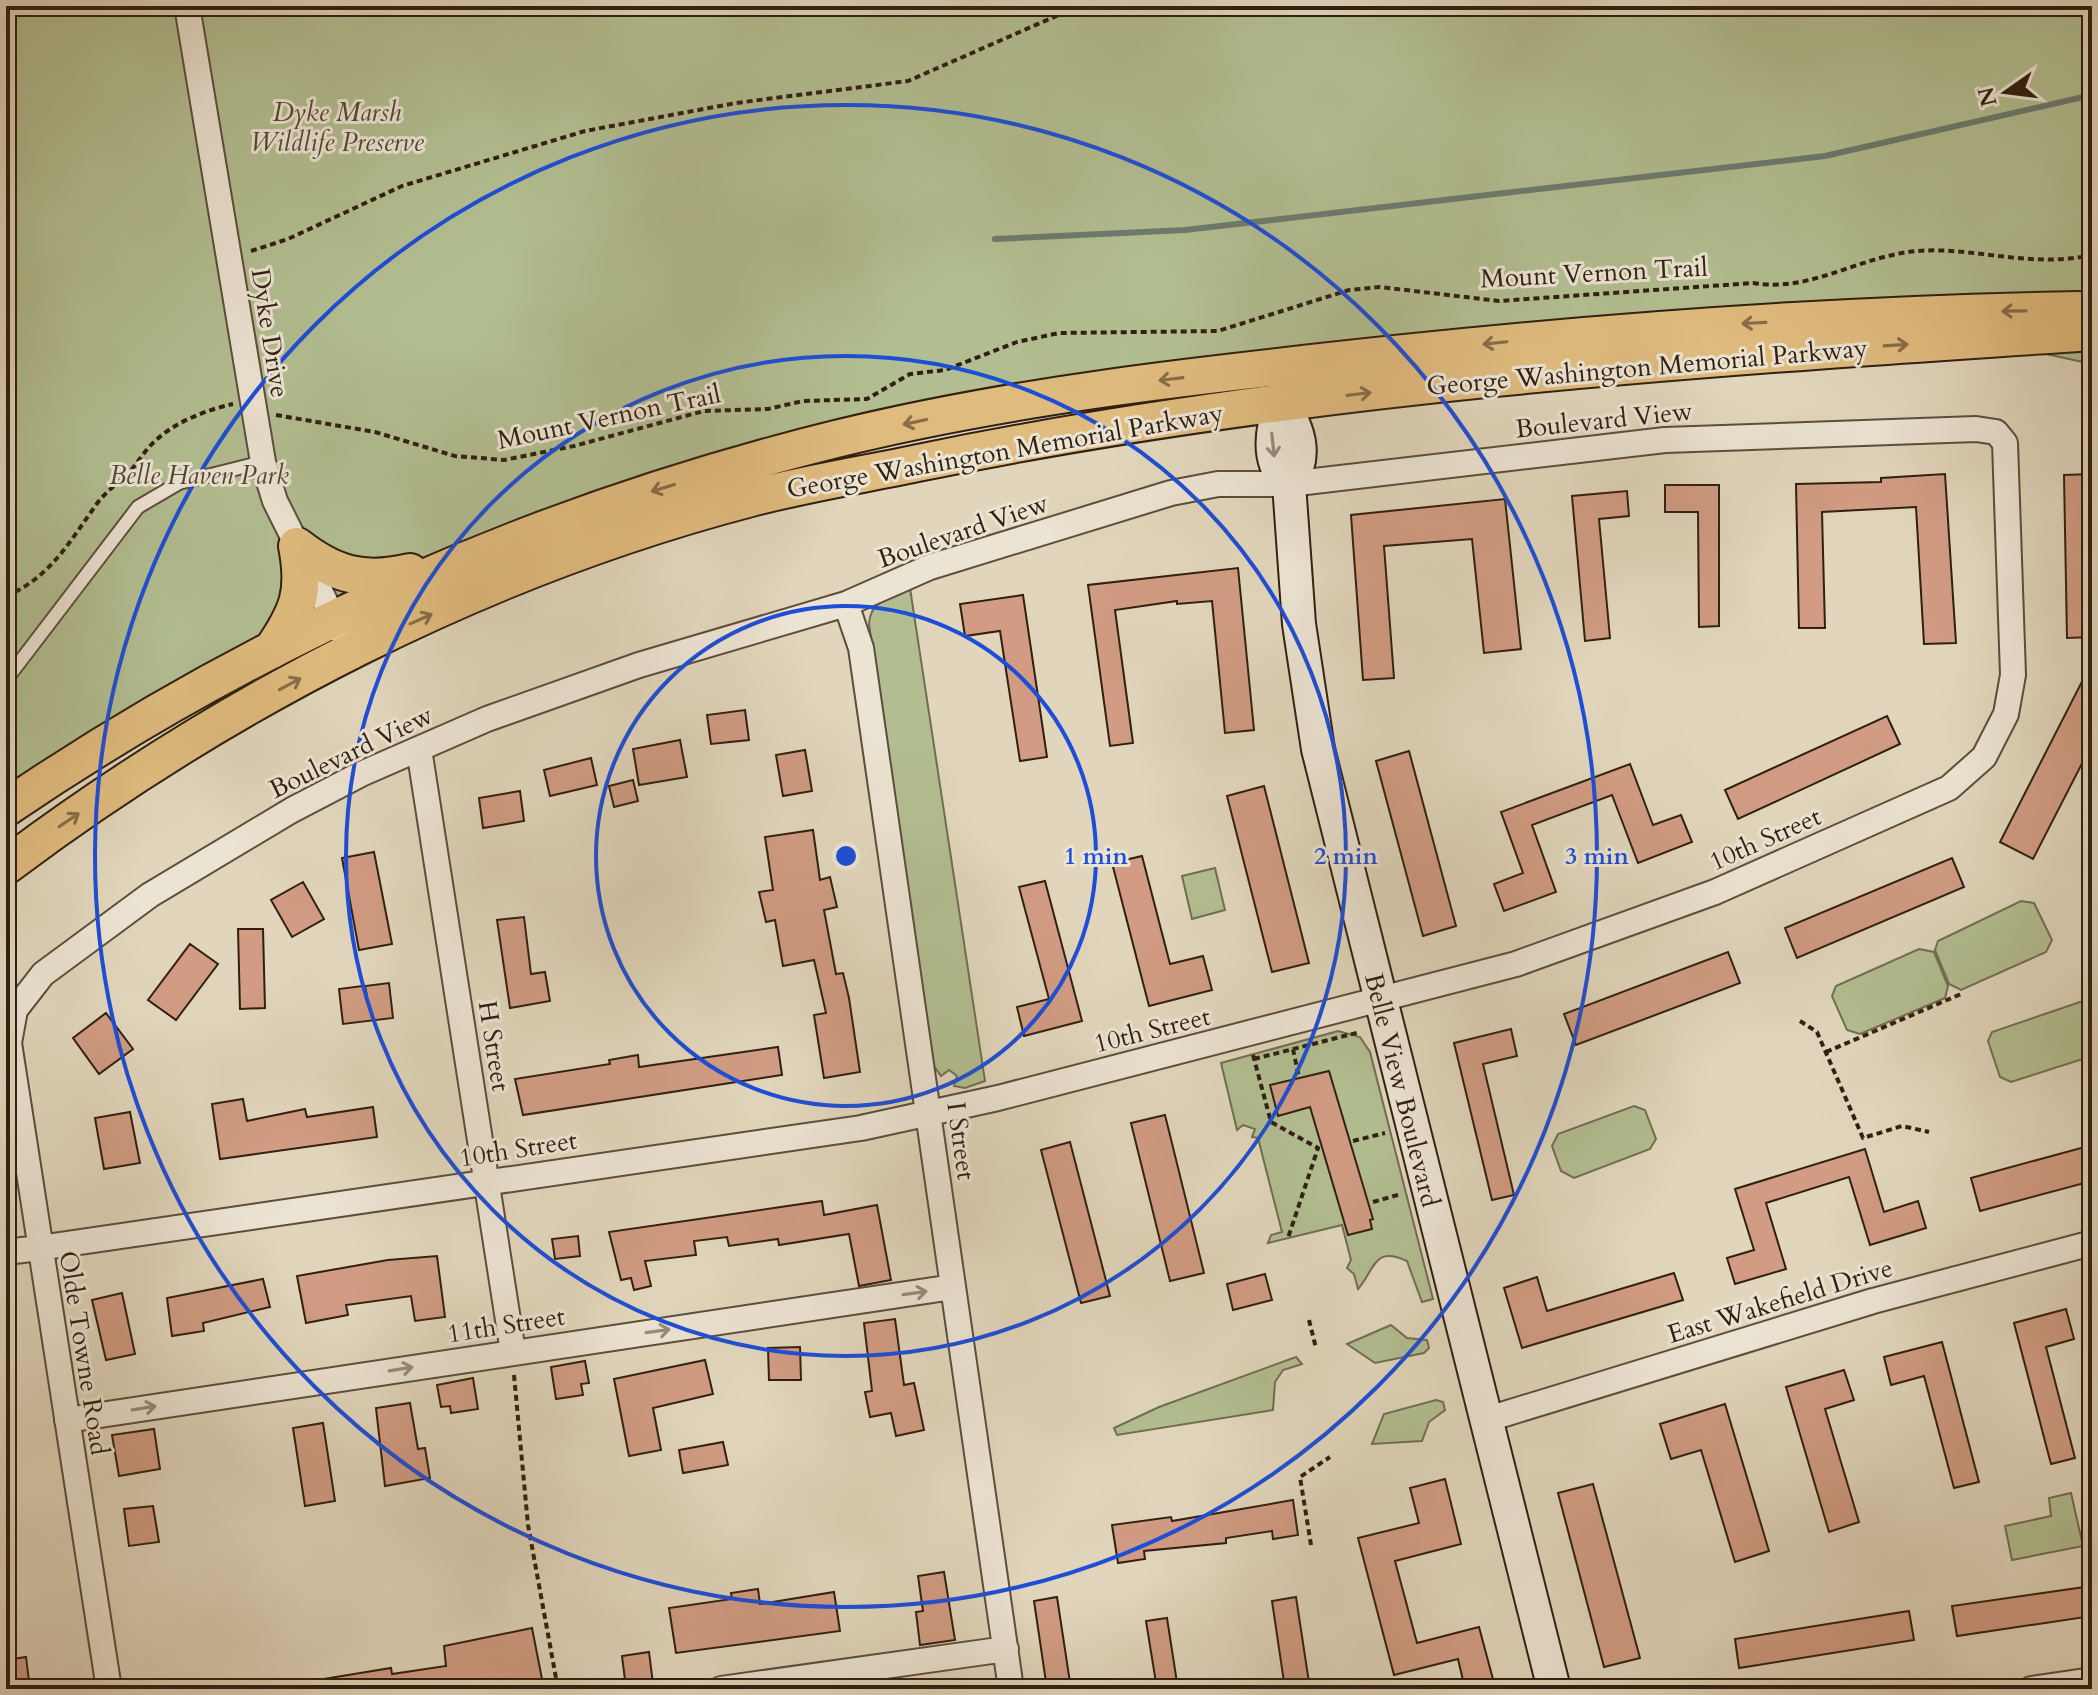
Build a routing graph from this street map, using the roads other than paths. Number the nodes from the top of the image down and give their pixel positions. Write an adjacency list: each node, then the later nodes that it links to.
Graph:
1 (187, 6): 7 (street, Dyke Drive)
2 (2092, 309): 4 (main road, George Washington Memorial Parkway, one-way to 4)
3 (2092, 332): 6 (main road, George Washington Memorial Parkway, one-way to 3)
4 (1360, 357): 5 (main road, George Washington Memorial Parkway); 6 (main road)
5 (1233, 371): 6 (main road); 11 (main road, George Washington Memorial Parkway, one-way to 11)
6 (1281, 403): 9 (main road, Belle View Boulevard); 13 (main road, George Washington Memorial Parkway, one-way to 6)
7 (263, 462): 10 (street, Dyke Drive); 15 (lane)
8 (2008, 477): 9 (street, Boulevard View); 19 (street, 10th Street)
9 (1289, 484): 12 (street, Boulevard View); 19 (main road, Belle View Boulevard)
10 (297, 546): 11 (main road); 13 (street, Dyke Drive); 14 (main road)
11 (461, 561): 13 (main road, George Washington Memorial Parkway)
12 (846, 604): 16 (street, Boulevard View); 21 (street, I Street)
13 (342, 635): 14 (main road, George Washington Memorial Parkway); 18 (main road, George Washington Memorial Parkway, one-way to 13)
14 (272, 650): 17 (main road, George Washington Memorial Parkway)
15 (6, 680)
16 (419, 749): 20 (street, Boulevard View); 22 (street, H Street)
17 (6, 808)
18 (6, 866)
19 (1379, 1001): 21 (street, 10th Street); 29 (main road, Belle View Boulevard)
20 (10, 1025): 24 (street, Olde Towne Road)
21 (929, 1113): 22 (street, 10th Street); 26 (street, I Street)
22 (488, 1181): 24 (street, 10th Street); 27 (street, H Street)
23 (2092, 1243): 29 (street, East Wakefield Drive)
24 (39, 1248): 25 (street, 10th Street); 28 (street, Olde Towne Road)
25 (6, 1252)
26 (953, 1287): 27 (street, 11th Street, one-way to 26); 30 (street, I Street)
27 (513, 1352): 28 (street, 11th Street, one-way to 27)
28 (67, 1420): 32 (street, Olde Towne Road)
29 (1485, 1420): 35 (main road, Belle View Boulevard)
30 (1006, 1649): 33 (street); 34 (street, I Street)
31 (2092, 1680): 36 (street)
32 (109, 1689)
33 (721, 1689)
34 (1011, 1689)
35 (1554, 1689)
36 (2031, 1689)

